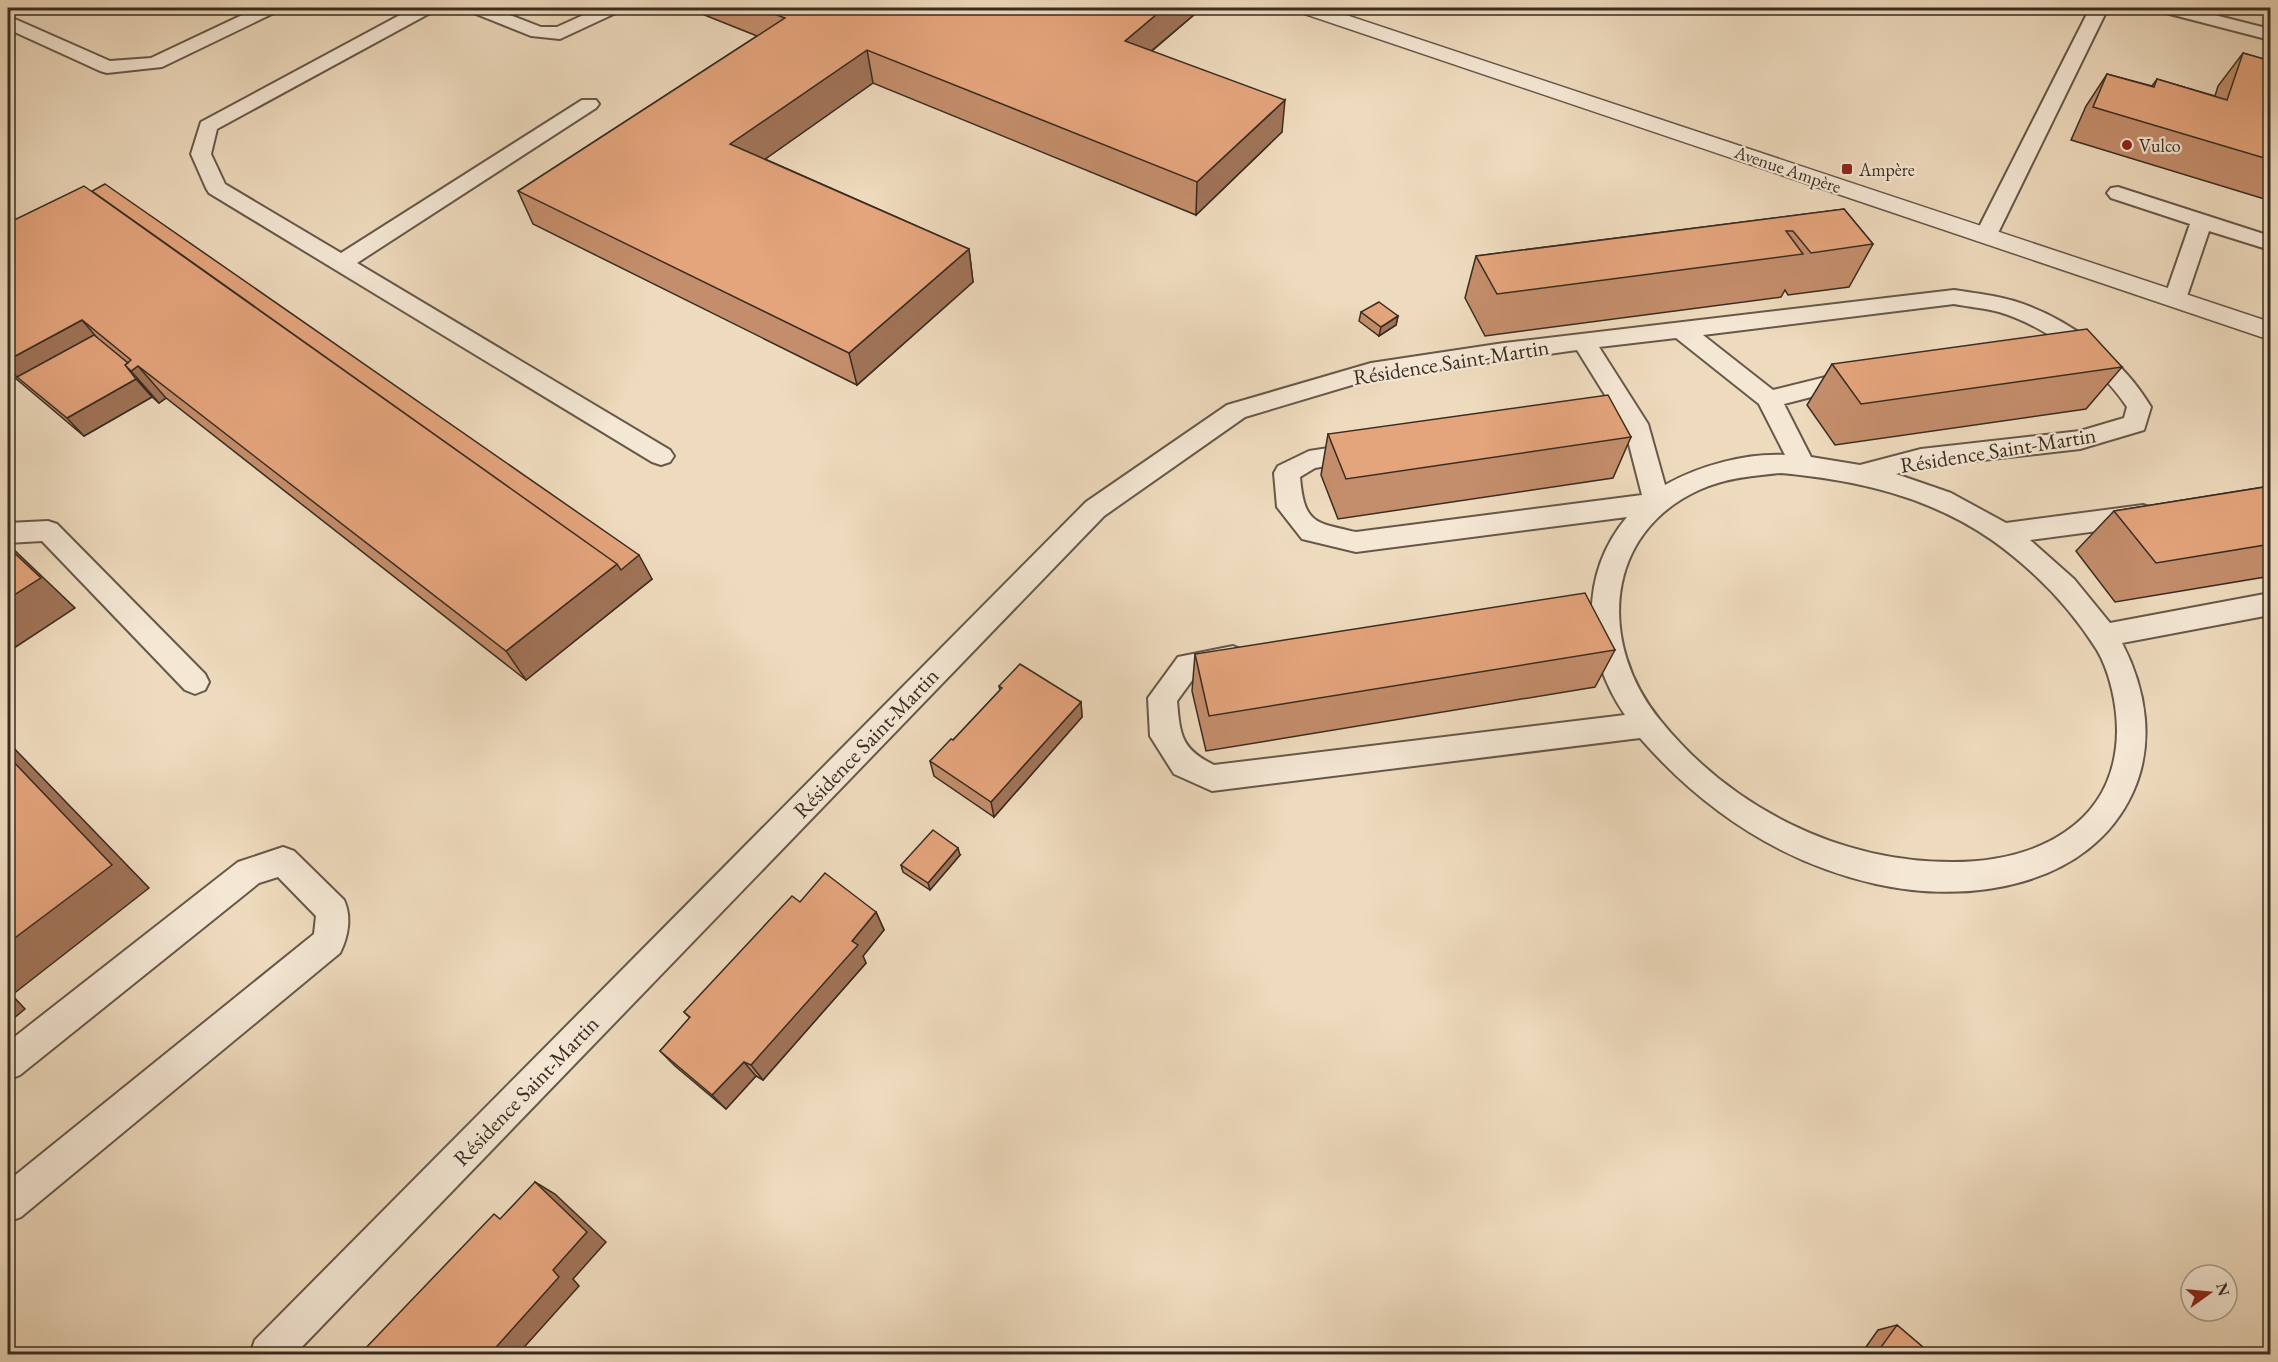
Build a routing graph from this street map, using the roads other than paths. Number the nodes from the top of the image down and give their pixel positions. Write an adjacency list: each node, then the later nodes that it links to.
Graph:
1 (270, 8): 8 (lane)
2 (426, 8): 15 (lane)
3 (477, 8): 4 (lane)
4 (612, 8)
5 (1306, 8): 13 (street, Avenue Ampère)
6 (2099, 8): 13 (lane)
7 (2168, 8): 9 (lane)
8 (8, 22)
9 (2271, 35)
10 (590, 104): 15 (lane)
11 (2118, 193): 12 (lane)
12 (2202, 221): 14 (lane); 16 (lane)
13 (1986, 235): 16 (street, Avenue Ampère)
14 (2271, 243)
15 (341, 263): 27 (lane)
16 (2175, 299): 18 (street, Avenue Ampère)
17 (1681, 330): 19 (lane, Résidence Saint-Martin); 20 (lane, Résidence Saint-Martin); 23 (lane)
18 (2271, 331)
19 (1584, 342): 24 (lane); 41 (lane, Résidence Saint-Martin)
20 (2082, 345): 21 (lane); 29 (lane, Résidence Saint-Martin)
21 (2048, 348)
22 (1880, 371): 23 (lane)
23 (1769, 399): 28 (lane)
24 (1626, 409): 25 (lane); 30 (lane)
25 (1556, 420)
26 (1379, 449): 30 (lane, Résidence Saint-Martin)
27 (661, 456)
28 (1802, 465): 29 (lane, Résidence Saint-Martin); 30 (lane, Résidence Saint-Martin)
29 (1865, 473): 33 (lane, Résidence Saint-Martin)
30 (1657, 503): 38 (lane, Résidence Saint-Martin)
31 (2166, 512): 33 (lane)
32 (8, 533): 37 (lane)
33 (2002, 534): 35 (lane, Résidence Saint-Martin)
34 (2271, 604): 35 (lane)
35 (2102, 636): 38 (lane, Résidence Saint-Martin)
36 (1258, 654): 38 (lane)
37 (195, 682)
38 (1647, 725)
39 (8, 1063): 40 (lane)
40 (8, 1204)
41 (269, 1354)

